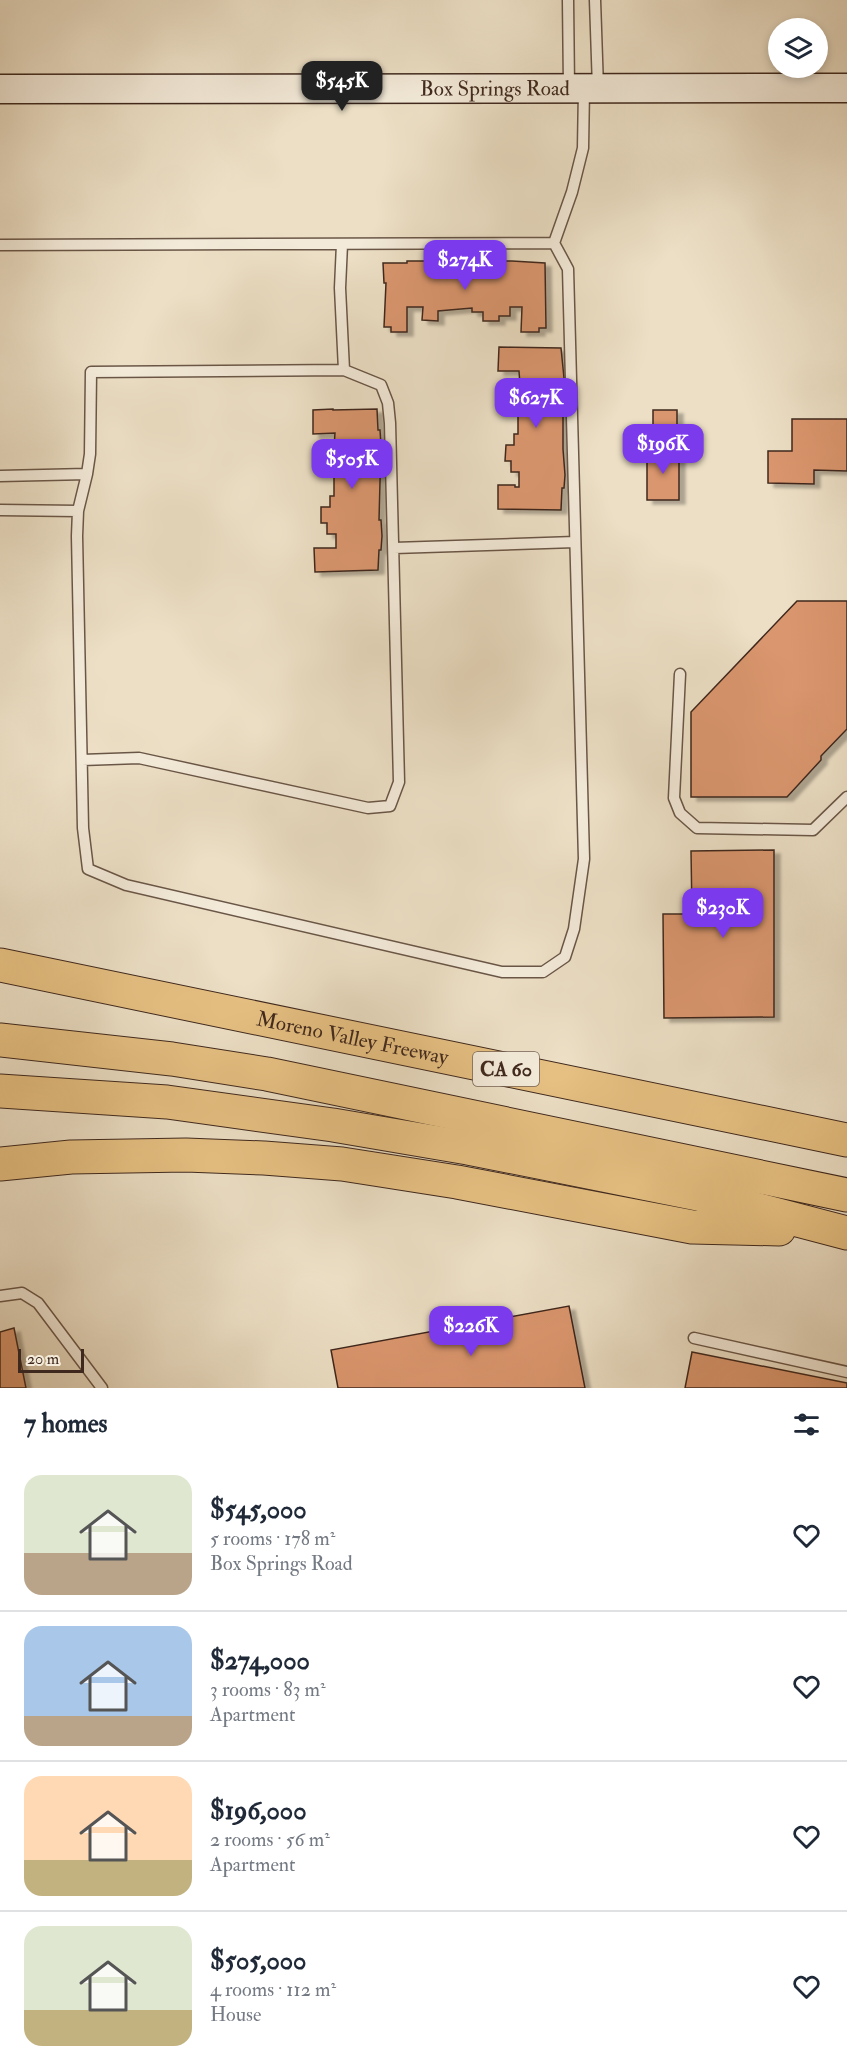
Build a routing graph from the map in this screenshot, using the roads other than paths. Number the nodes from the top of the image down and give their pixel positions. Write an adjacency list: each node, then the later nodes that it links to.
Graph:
1 (568, 0): 5 (lane)
2 (595, 0): 5 (lane)
3 (847, 88): 5 (main road, Box Springs Road)
4 (0, 89): 5 (main road, Box Springs Road)
5 (584, 89): 6 (lane)
6 (554, 243): 7 (lane); 14 (lane)
7 (342, 244): 8 (lane); 9 (lane)
8 (0, 245)
9 (344, 370): 10 (lane); 15 (lane)
10 (87, 474): 11 (lane); 13 (lane)
11 (0, 476)
12 (0, 510): 13 (lane)
13 (78, 511): 17 (lane)
14 (575, 542): 15 (lane); 17 (lane)
15 (394, 548): 17 (lane)
16 (680, 674): 18 (lane)
17 (82, 760)
18 (847, 797)
19 (0, 965): 21 (highway, Moreno Valley Freeway / CA 60)
20 (0, 985): 21 (highway)
21 (165, 999): 24 (highway, Moreno Valley Freeway / CA 60)
22 (0, 1040): 26 (highway)
23 (0, 1091): 27 (highway)
24 (847, 1140)
25 (0, 1164): 27 (highway)
26 (847, 1195)
27 (838, 1232)
28 (0, 1296): 31 (lane)
29 (694, 1338): 30 (lane)
30 (847, 1372)
31 (102, 1388)

